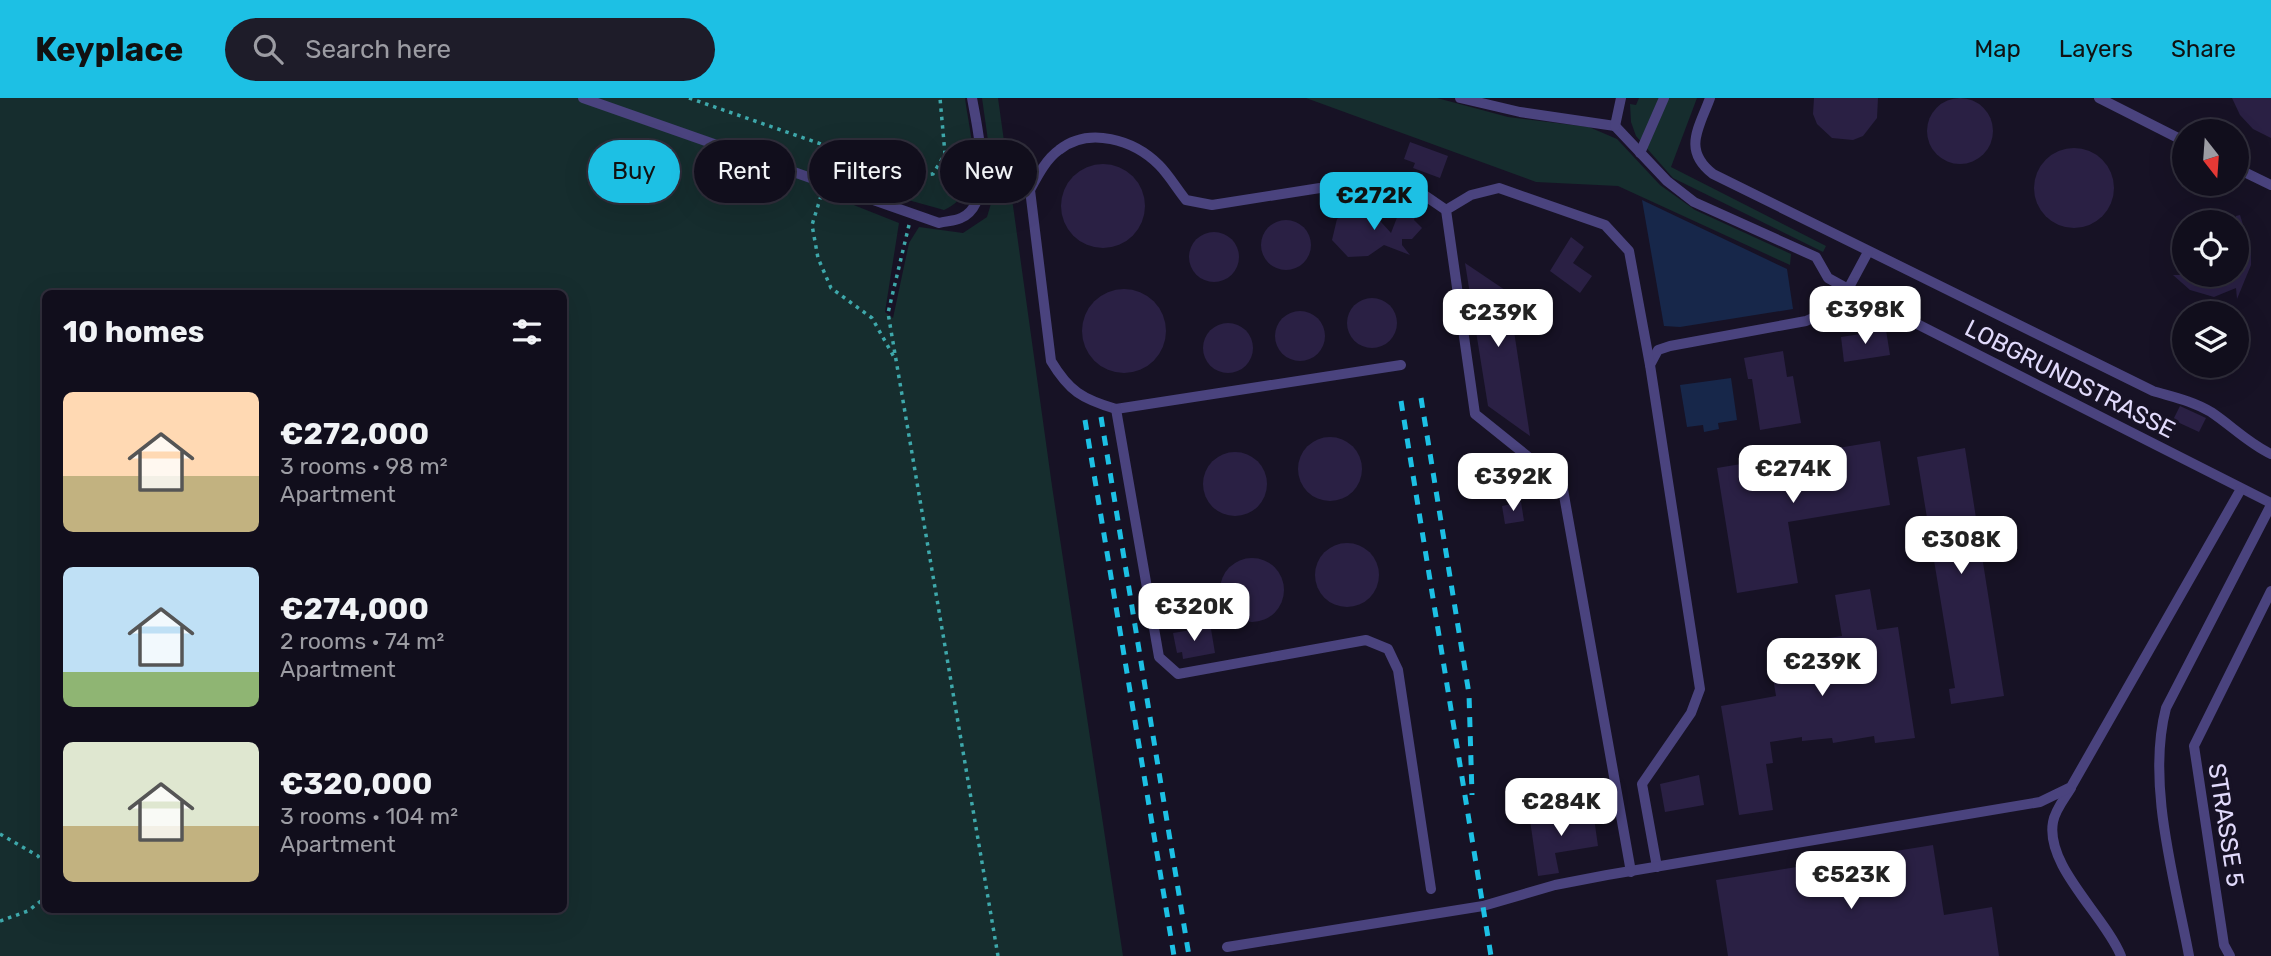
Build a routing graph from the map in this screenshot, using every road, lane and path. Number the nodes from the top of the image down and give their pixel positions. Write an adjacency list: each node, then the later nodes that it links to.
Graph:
1 (583, 98): 15 (lane)
2 (689, 98): 3 (path)
3 (940, 98)
4 (972, 98): 20 (lane)
5 (1460, 98): 10 (lane)
6 (1621, 98): 11 (lane)
7 (1664, 98): 13 (lane)
8 (1710, 98): 21 (lane)
9 (2099, 98): 12 (lane)
10 (1472, 100): 11 (lane)
11 (1615, 126): 13 (lane, LOBGRUNDSTRASSE)
12 (2172, 135)
13 (1640, 153): 22 (lane, LOBGRUNDSTRASSE)
14 (2249, 174): 16 (lane)
15 (809, 176)
16 (2271, 185)
17 (819, 203): 23 (path)
18 (885, 203): 20 (lane)
19 (1446, 210): 25 (lane); 26 (lane); 35 (lane)
20 (916, 214): 23 (path)
21 (1868, 252): 22 (lane); 27 (lane)
22 (1848, 289): 25 (lane); 28 (lane, LOBGRUNDSTRASSE)
23 (895, 359): 40 (path)
24 (1401, 365): 26 (lane)
25 (1650, 365): 34 (lane)
26 (1116, 409): 36 (lane)
27 (2271, 454)
28 (2241, 489): 29 (lane, LOBGRUNDSTRASSE); 31 (lane)
29 (2271, 504): 42 (lane)
30 (2271, 591): 43 (lane, STRASSE 5)
31 (2071, 787): 34 (lane); 41 (lane)
32 (0, 834): 33 (path)
33 (42, 862)
34 (1657, 867): 35 (lane)
35 (1630, 872): 39 (lane)
36 (1431, 889)
37 (42, 900): 38 (path)
38 (0, 920)
39 (1227, 947)
40 (998, 956)
41 (2121, 956)
42 (2189, 956)
43 (2230, 956)

